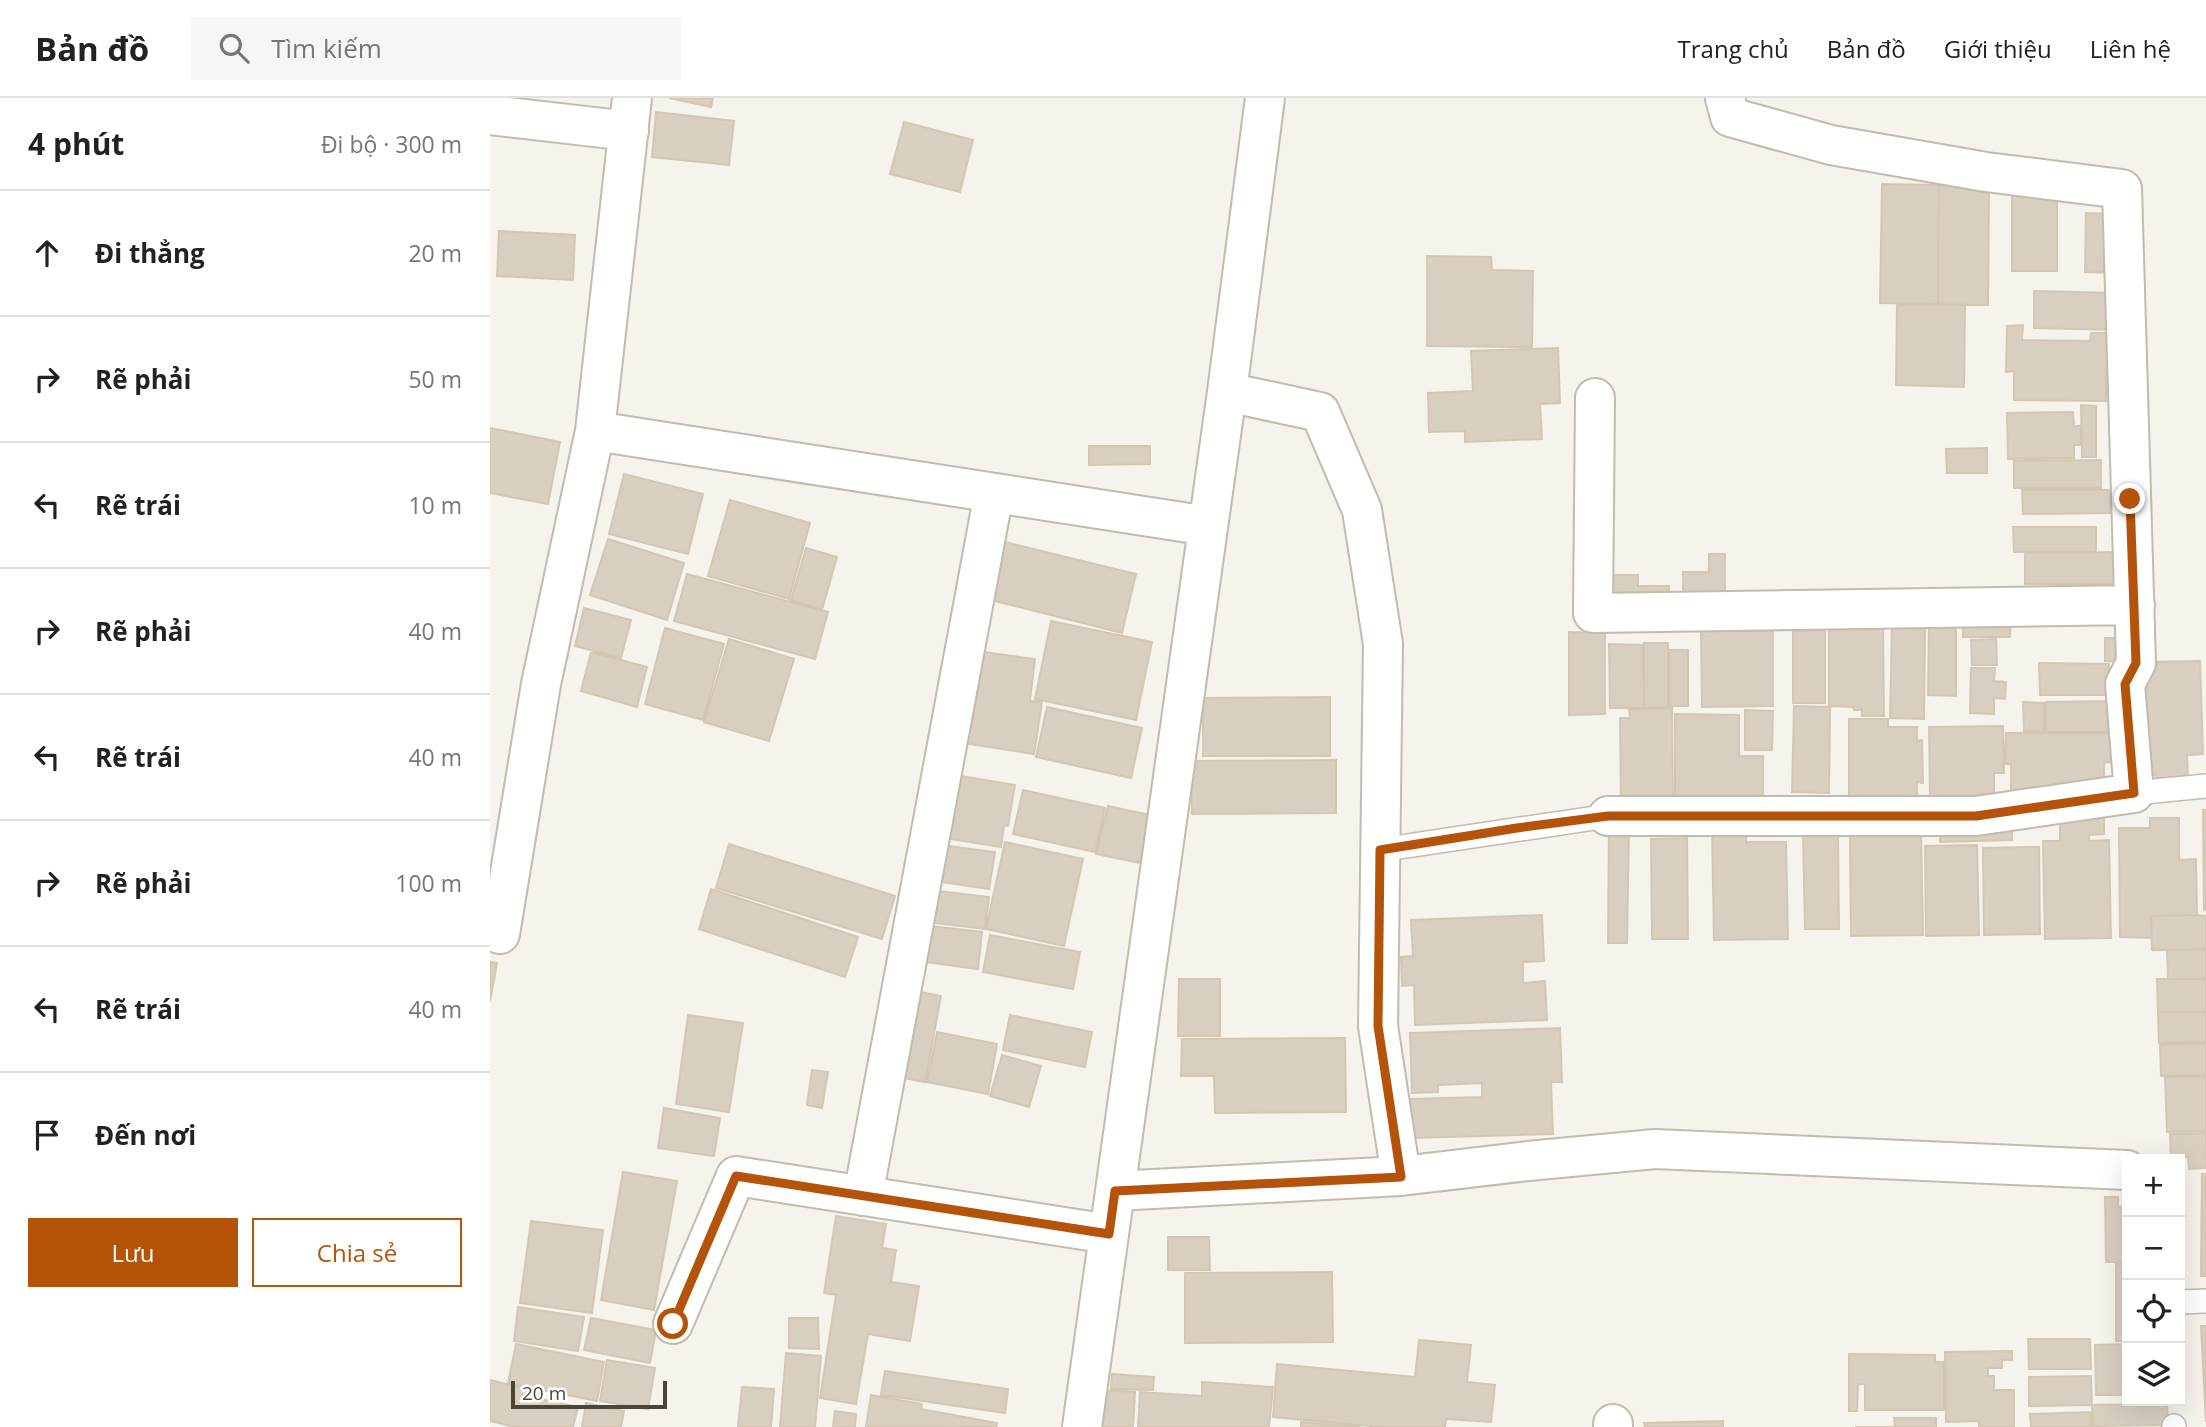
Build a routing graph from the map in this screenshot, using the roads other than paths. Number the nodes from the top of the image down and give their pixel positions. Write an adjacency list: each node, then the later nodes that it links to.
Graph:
1 (1265, 98): 5 (street)
2 (1725, 98): 10 (street)
3 (630, 114): 4 (street); 7 (street)
4 (490, 115)
5 (1227, 392): 9 (street); 14 (street)
6 (1595, 398): 10 (street)
7 (595, 431): 8 (street); 15 (street)
8 (994, 493): 9 (street); 19 (street)
9 (1208, 526): 18 (street)
10 (2134, 606): 12 (street)
11 (2206, 786): 12 (lane)
12 (2134, 793): 13 (street)
13 (1608, 816): 14 (lane)
14 (1380, 850): 17 (street)
15 (500, 934)
16 (2122, 1170): 17 (street)
17 (1401, 1177): 18 (street)
18 (1115, 1191): 20 (street)
19 (863, 1196): 20 (street); 23 (street)
20 (1109, 1234): 24 (street)
21 (2206, 1301): 22 (lane)
22 (2185, 1302)
23 (673, 1324)
24 (1082, 1427)

